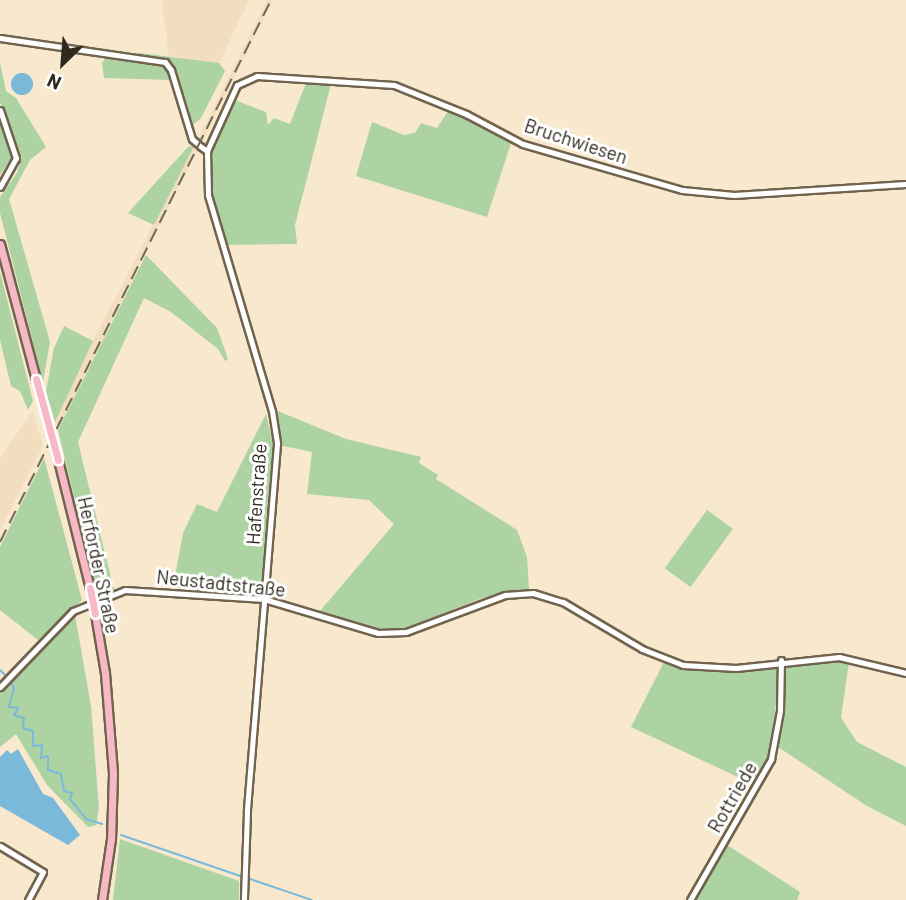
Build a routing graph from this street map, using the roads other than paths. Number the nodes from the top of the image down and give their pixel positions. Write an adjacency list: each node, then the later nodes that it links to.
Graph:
1 (0, 38): 3 (street)
2 (0, 110): 5 (street)
3 (207, 151): 4 (street, Bruchwiesen); 7 (street, Hafenstraße)
4 (906, 184)
5 (0, 187)
6 (0, 244): 13 (main road, Herforder Straße, bridge)
7 (264, 599): 8 (street, Neustadtstraße); 10 (street, Neustadtstraße); 14 (street, Hafenstraße)
8 (781, 660): 9 (street, Neustadtstraße); 15 (street, Rottriede)
9 (906, 673)
10 (0, 687)
11 (0, 846): 12 (street)
12 (28, 900)
13 (102, 900)
14 (244, 900)
15 (690, 900)

